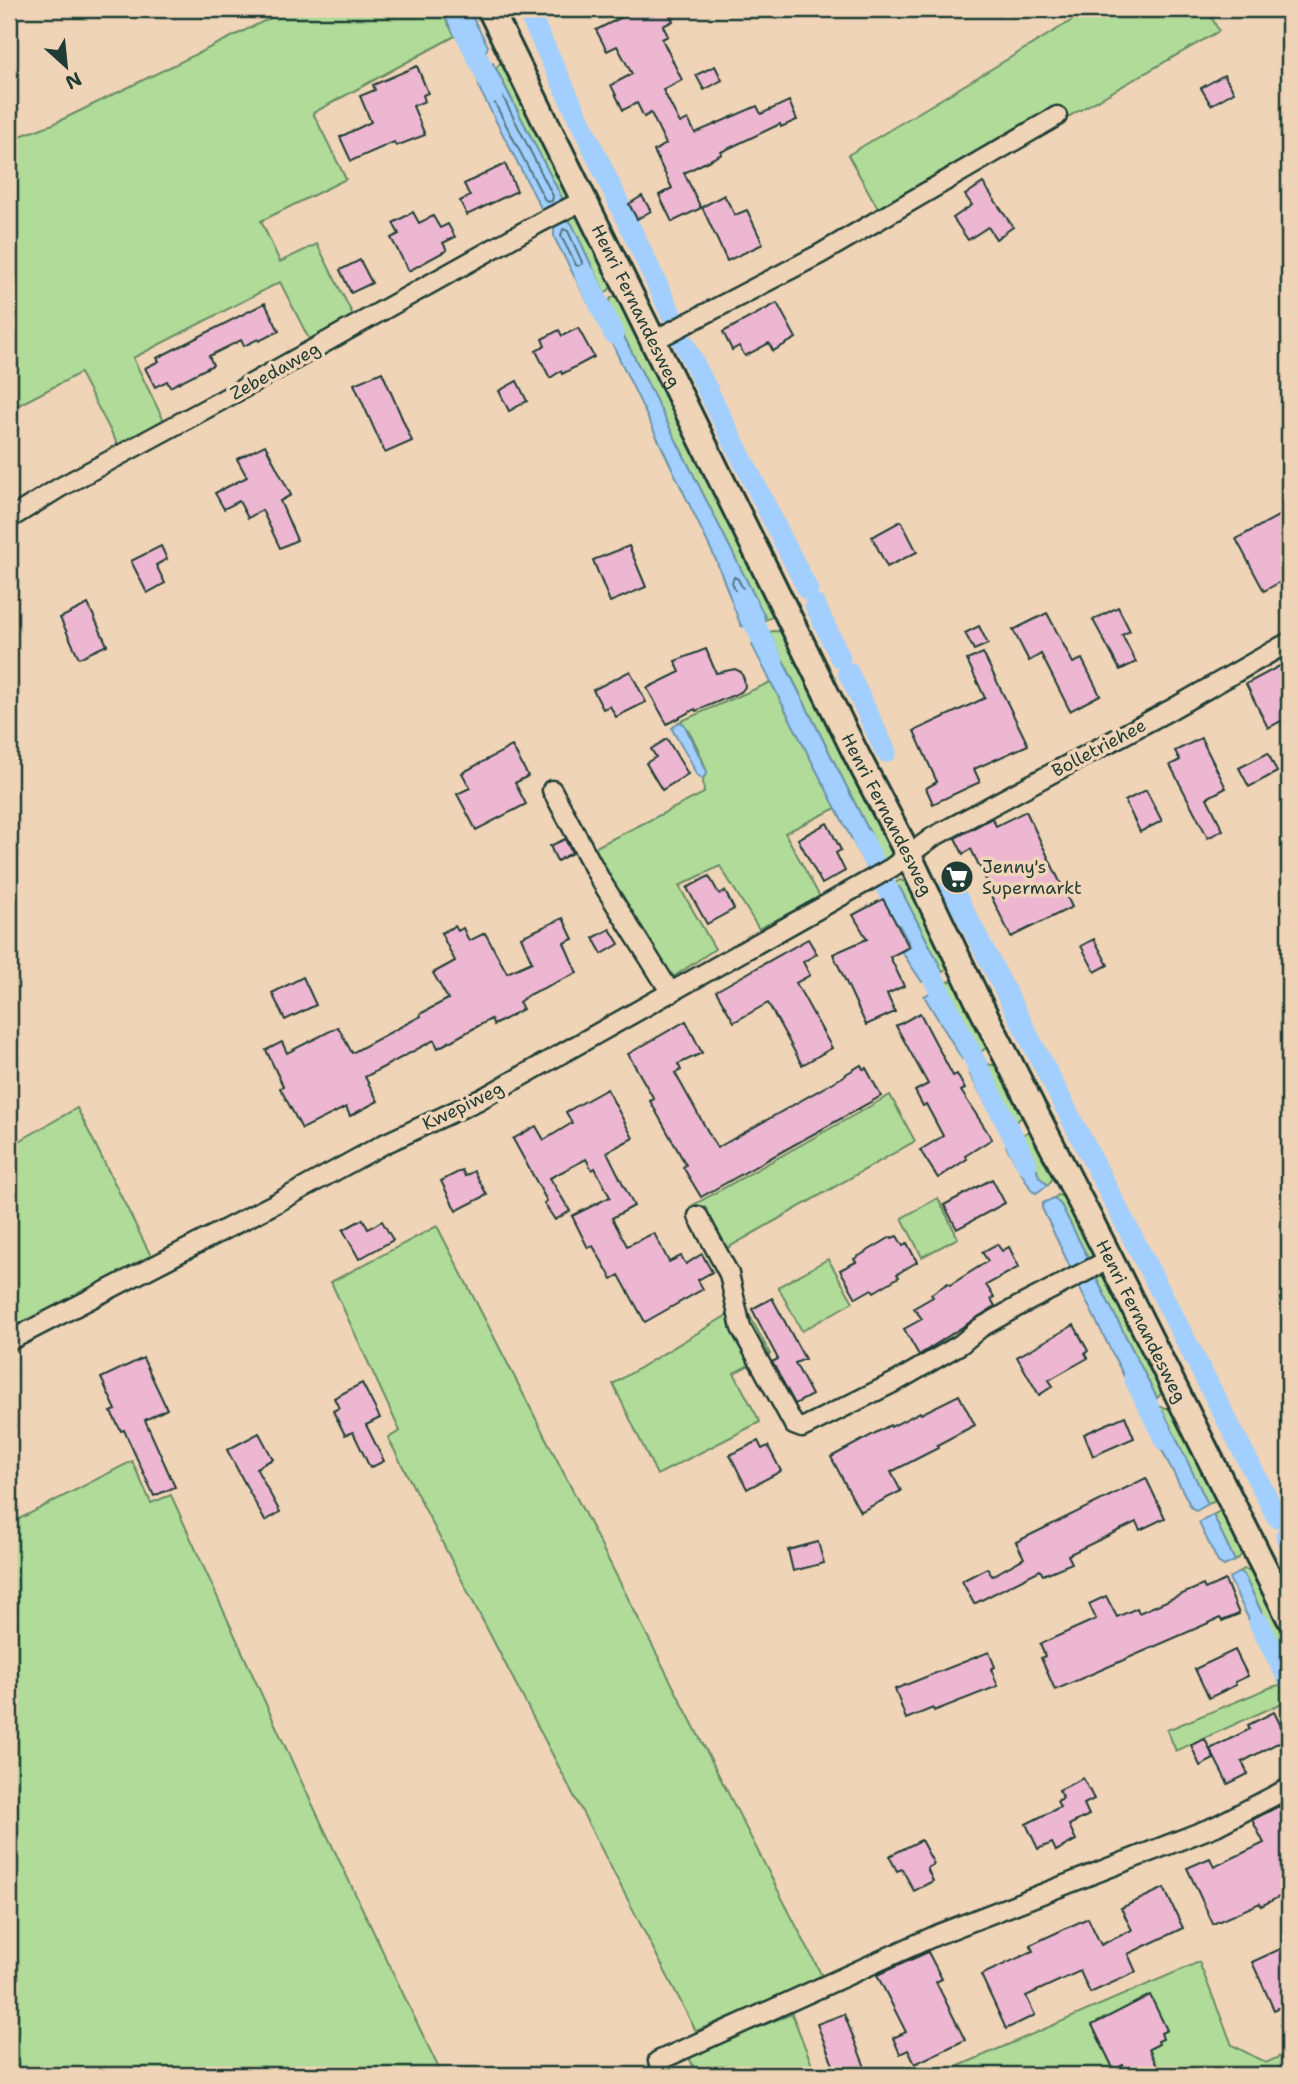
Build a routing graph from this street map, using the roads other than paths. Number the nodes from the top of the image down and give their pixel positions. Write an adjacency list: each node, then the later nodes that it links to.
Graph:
1 (490, 9): 3 (street, Henri Fernandesweg)
2 (1057, 116): 4 (street)
3 (584, 200): 4 (street, Henri Fernandesweg); 5 (street, Zebedaweg)
4 (653, 341): 8 (street, Henri Fernandesweg)
5 (9, 519)
6 (1289, 642): 8 (street, Bolletriehee)
7 (552, 790): 9 (street)
8 (900, 861): 9 (street, Kwepiweg); 11 (street, Henri Fernandesweg)
9 (671, 993): 12 (street, Kwepiweg)
10 (698, 1216): 11 (street)
11 (1110, 1259): 13 (street, Henri Fernandesweg)
12 (9, 1341)
13 (1289, 1617)
14 (1289, 1788): 15 (street)
15 (657, 2061)

